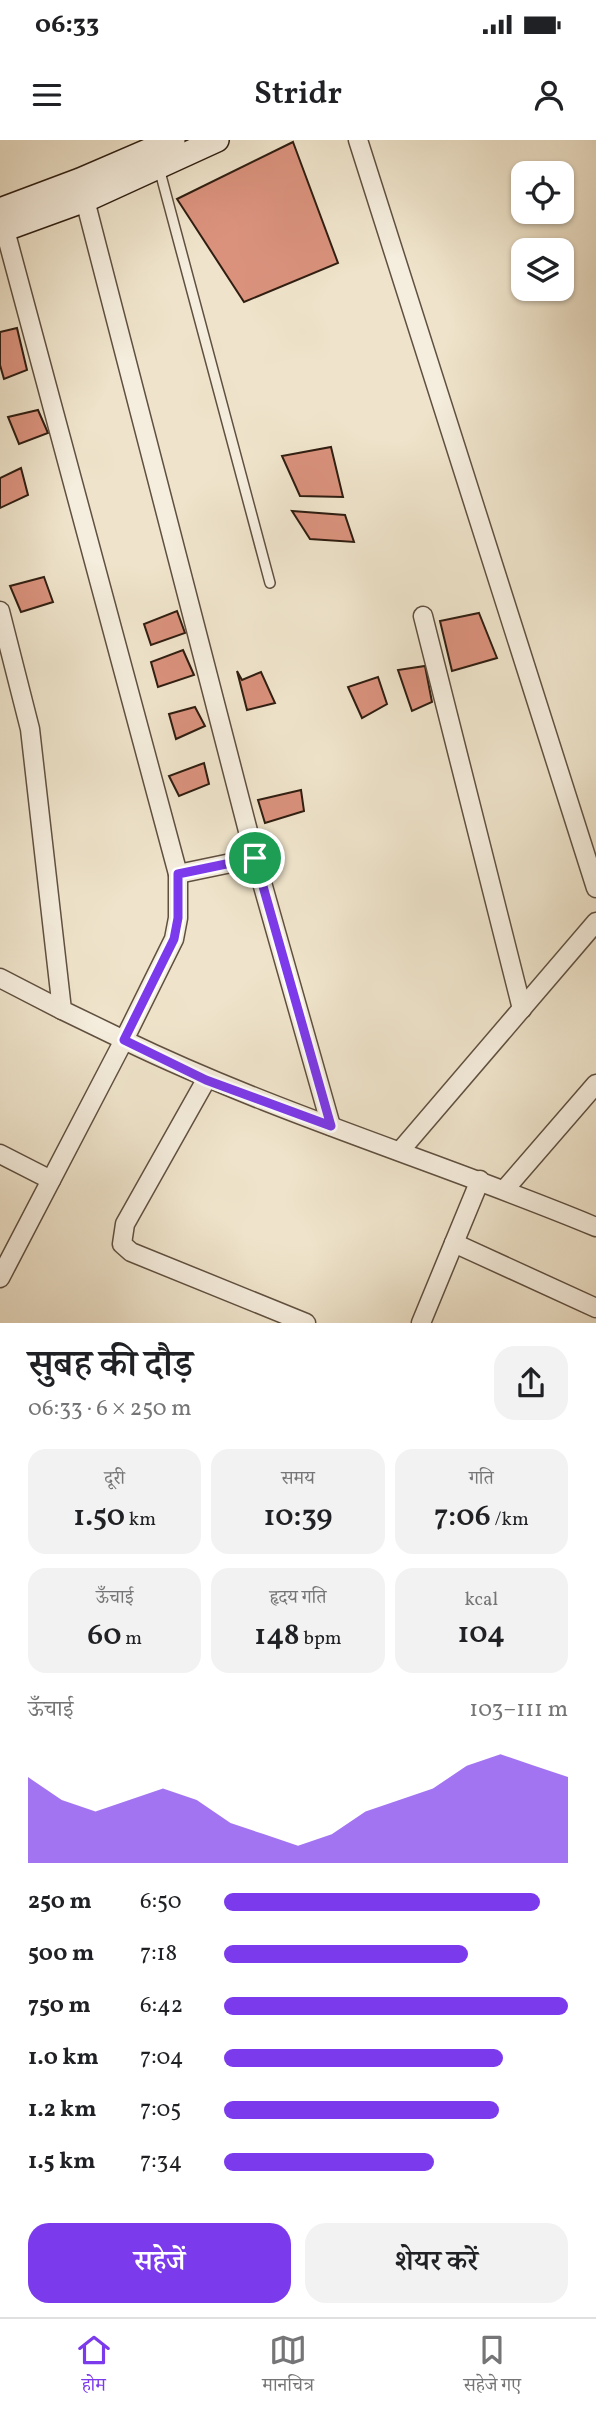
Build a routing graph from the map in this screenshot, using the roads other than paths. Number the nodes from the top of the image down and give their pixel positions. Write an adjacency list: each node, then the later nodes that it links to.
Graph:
1 (173, 140): 6 (street)
2 (217, 140): 4 (street)
3 (358, 140): 12 (street)
4 (159, 168): 5 (street); 7 (lane)
5 (85, 200): 6 (street); 10 (street)
6 (2, 224): 11 (street)
7 (270, 583)
8 (0, 611): 15 (street)
9 (423, 617): 16 (street)
10 (255, 858): 11 (street); 20 (street)
11 (178, 874): 17 (street)
12 (596, 888)
13 (596, 922): 16 (street)
14 (0, 978): 15 (street)
15 (62, 1010): 17 (street)
16 (522, 1010): 21 (street)
17 (124, 1040): 18 (street); 23 (street)
18 (206, 1080): 20 (street); 30 (street)
19 (596, 1084): 25 (street)
20 (331, 1126): 21 (street)
21 (400, 1151): 24 (street)
22 (0, 1154): 23 (street)
23 (51, 1180): 28 (street)
24 (480, 1180): 25 (street); 27 (street)
25 (505, 1189): 26 (street)
26 (596, 1227)
27 (454, 1243): 29 (street); 31 (street)
28 (0, 1278)
29 (596, 1308)
30 (306, 1323)
31 (421, 1323)

